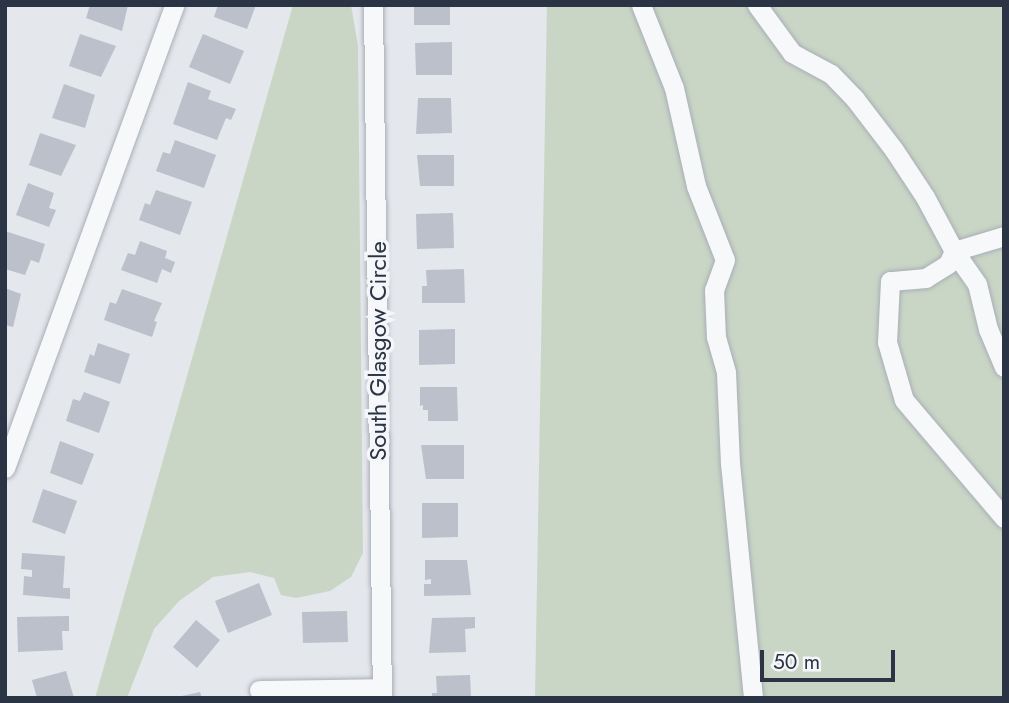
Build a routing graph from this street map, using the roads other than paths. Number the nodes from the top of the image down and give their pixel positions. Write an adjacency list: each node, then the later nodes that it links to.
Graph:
1 (174, 5): 8 (street)
2 (373, 5): 11 (street, South Glasgow Circle)
3 (641, 5): 12 (street)
4 (757, 5): 6 (street)
5 (1004, 236): 6 (street)
6 (954, 251): 7 (street); 9 (street)
7 (1004, 367)
8 (5, 468)
9 (1004, 518)
10 (260, 690): 11 (street)
11 (382, 693)
12 (753, 698)

